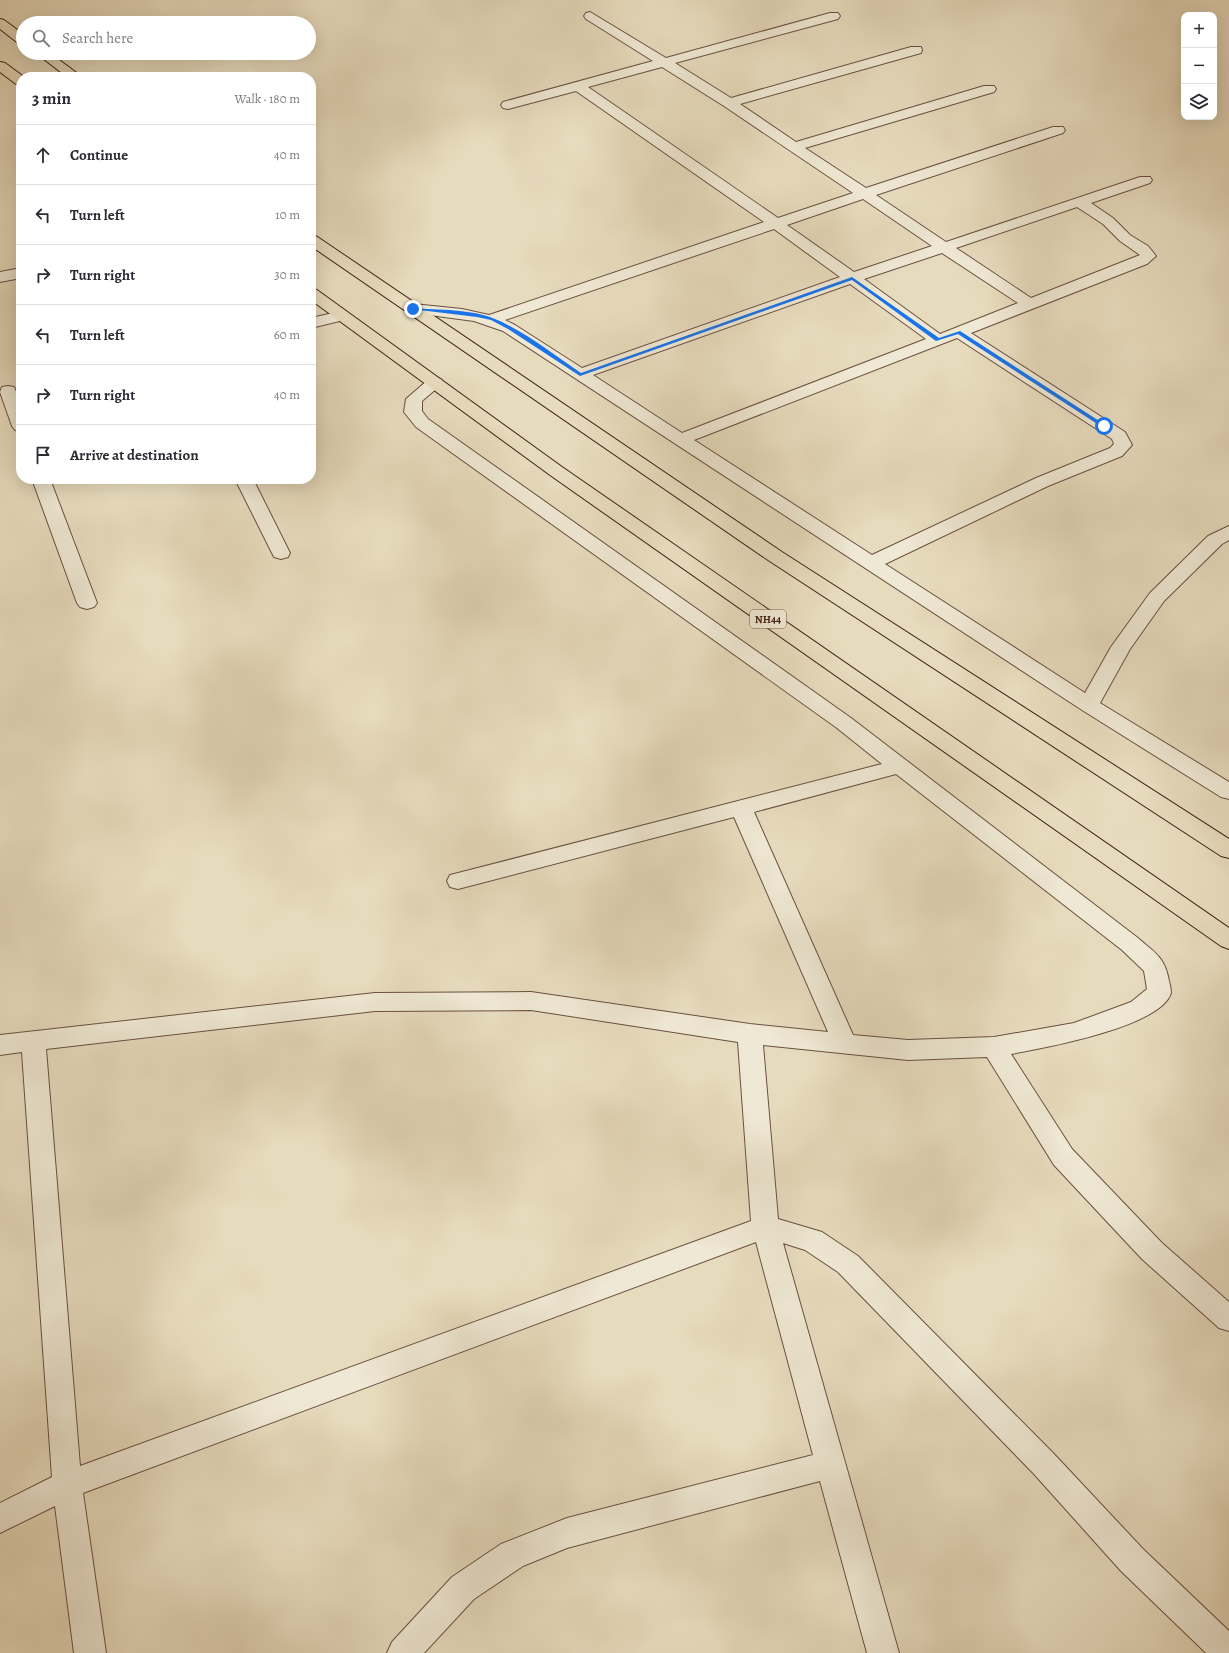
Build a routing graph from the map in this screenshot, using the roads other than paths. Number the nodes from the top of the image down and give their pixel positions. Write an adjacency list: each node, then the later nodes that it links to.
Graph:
1 (590, 16): 7 (street)
2 (834, 16): 7 (street)
3 (0, 23): 4 (highway)
4 (16, 35)
5 (916, 50): 13 (street)
6 (52, 60): 9 (highway)
7 (665, 63): 11 (street); 13 (street)
8 (0, 66): 10 (highway)
9 (68, 72)
10 (16, 78)
11 (579, 87): 14 (street); 20 (street)
12 (990, 89): 16 (street)
13 (729, 103): 16 (street)
14 (508, 105)
15 (1058, 130): 18 (street)
16 (793, 147): 18 (street)
17 (1145, 180): 19 (street)
18 (863, 194): 20 (street); 22 (street)
19 (1079, 202): 22 (street); 27 (street)
20 (775, 223): 25 (street); 30 (street)
21 (316, 242): 28 (highway)
22 (944, 248): 25 (street); 27 (street)
23 (16, 274): 24 (street)
24 (0, 277)
25 (852, 278): 33 (street); 34 (street)
26 (316, 297): 29 (highway, NH44)
27 (1029, 304): 32 (street)
28 (413, 309): 30 (street); 49 (highway)
29 (342, 316): 31 (street); 35 (highway, NH44)
30 (493, 319): 34 (street)
31 (316, 322)
32 (959, 332): 33 (street); 43 (street)
33 (938, 340): 38 (street)
34 (580, 374): 38 (street)
35 (435, 383): 46 (street); 51 (highway, NH44)
36 (10, 390): 37 (street)
37 (16, 410)
38 (681, 439): 43 (street)
39 (43, 484): 44 (street)
40 (246, 484): 42 (street)
41 (1229, 532): 45 (street)
42 (281, 553)
43 (871, 563): 45 (street)
44 (87, 603)
45 (1088, 705): 47 (street)
46 (901, 766): 48 (street); 56 (street)
47 (1229, 792)
48 (741, 807): 50 (street); 54 (street)
49 (1229, 850)
50 (458, 880)
51 (1229, 940)
52 (750, 1034): 53 (street); 54 (street); 57 (street)
53 (32, 1041): 55 (street); 60 (street)
54 (845, 1044): 56 (street)
55 (0, 1045)
56 (994, 1046): 58 (street)
57 (765, 1227): 59 (street); 60 (street); 65 (street)
58 (1229, 1319)
59 (831, 1464): 63 (street); 64 (street)
60 (67, 1485): 61 (street); 62 (street)
61 (0, 1518)
62 (90, 1653)
63 (403, 1653)
64 (883, 1653)
65 (1229, 1653)

